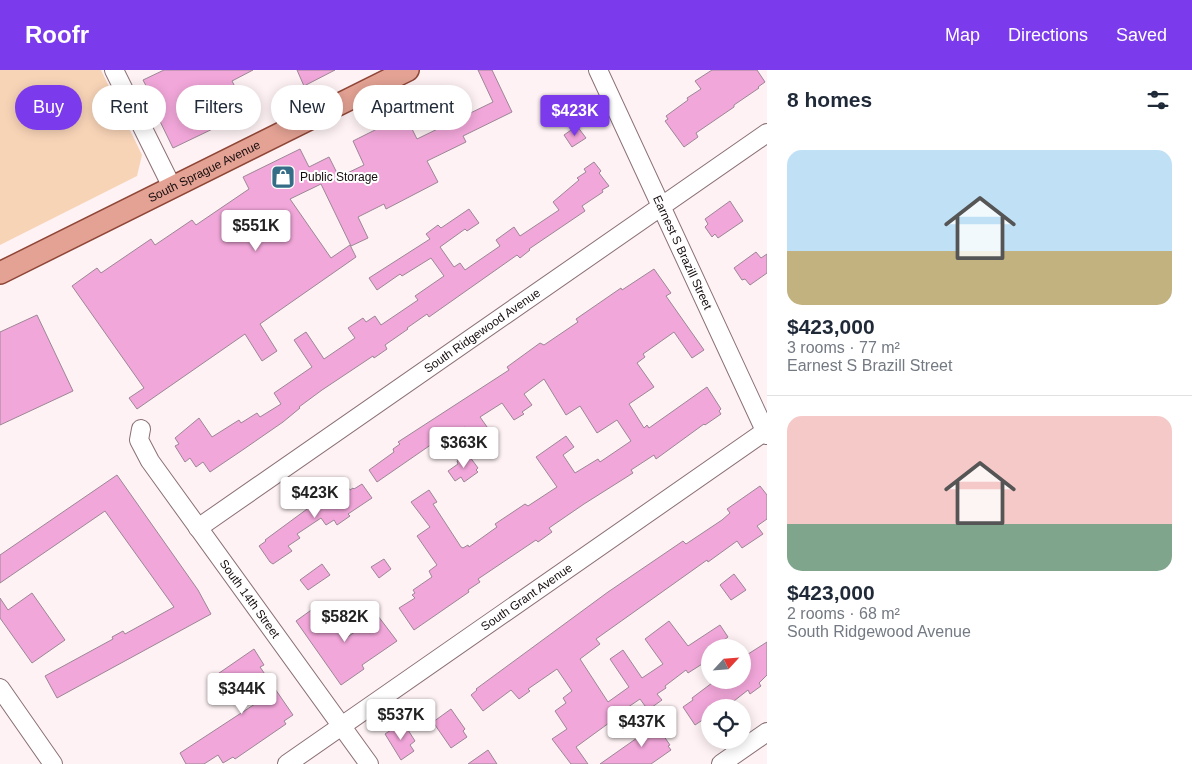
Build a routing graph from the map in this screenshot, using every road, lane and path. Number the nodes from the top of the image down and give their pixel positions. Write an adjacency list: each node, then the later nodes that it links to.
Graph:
1 (114, 70): 5 (street)
2 (408, 70): 5 (main road, South Sprague Avenue)
3 (598, 70): 6 (street, Earnest S Brazill Street)
4 (767, 133): 6 (street, South Ridgewood Avenue)
5 (172, 187): 7 (main road, South Sprague Avenue)
6 (661, 206): 9 (street, Earnest S Brazill Street); 10 (street, South Ridgewood Avenue)
7 (0, 273)
8 (141, 430): 10 (street, South 14th Street)
9 (766, 432): 12 (street, South Grant Avenue)
10 (198, 528): 12 (street, South 14th Street)
11 (0, 688): 14 (street)
12 (342, 726): 15 (street, South Grant Avenue); 16 (street, South 14th Street)
13 (767, 732): 17 (street)
14 (53, 764)
15 (287, 764)
16 (369, 764)
17 (721, 764)

